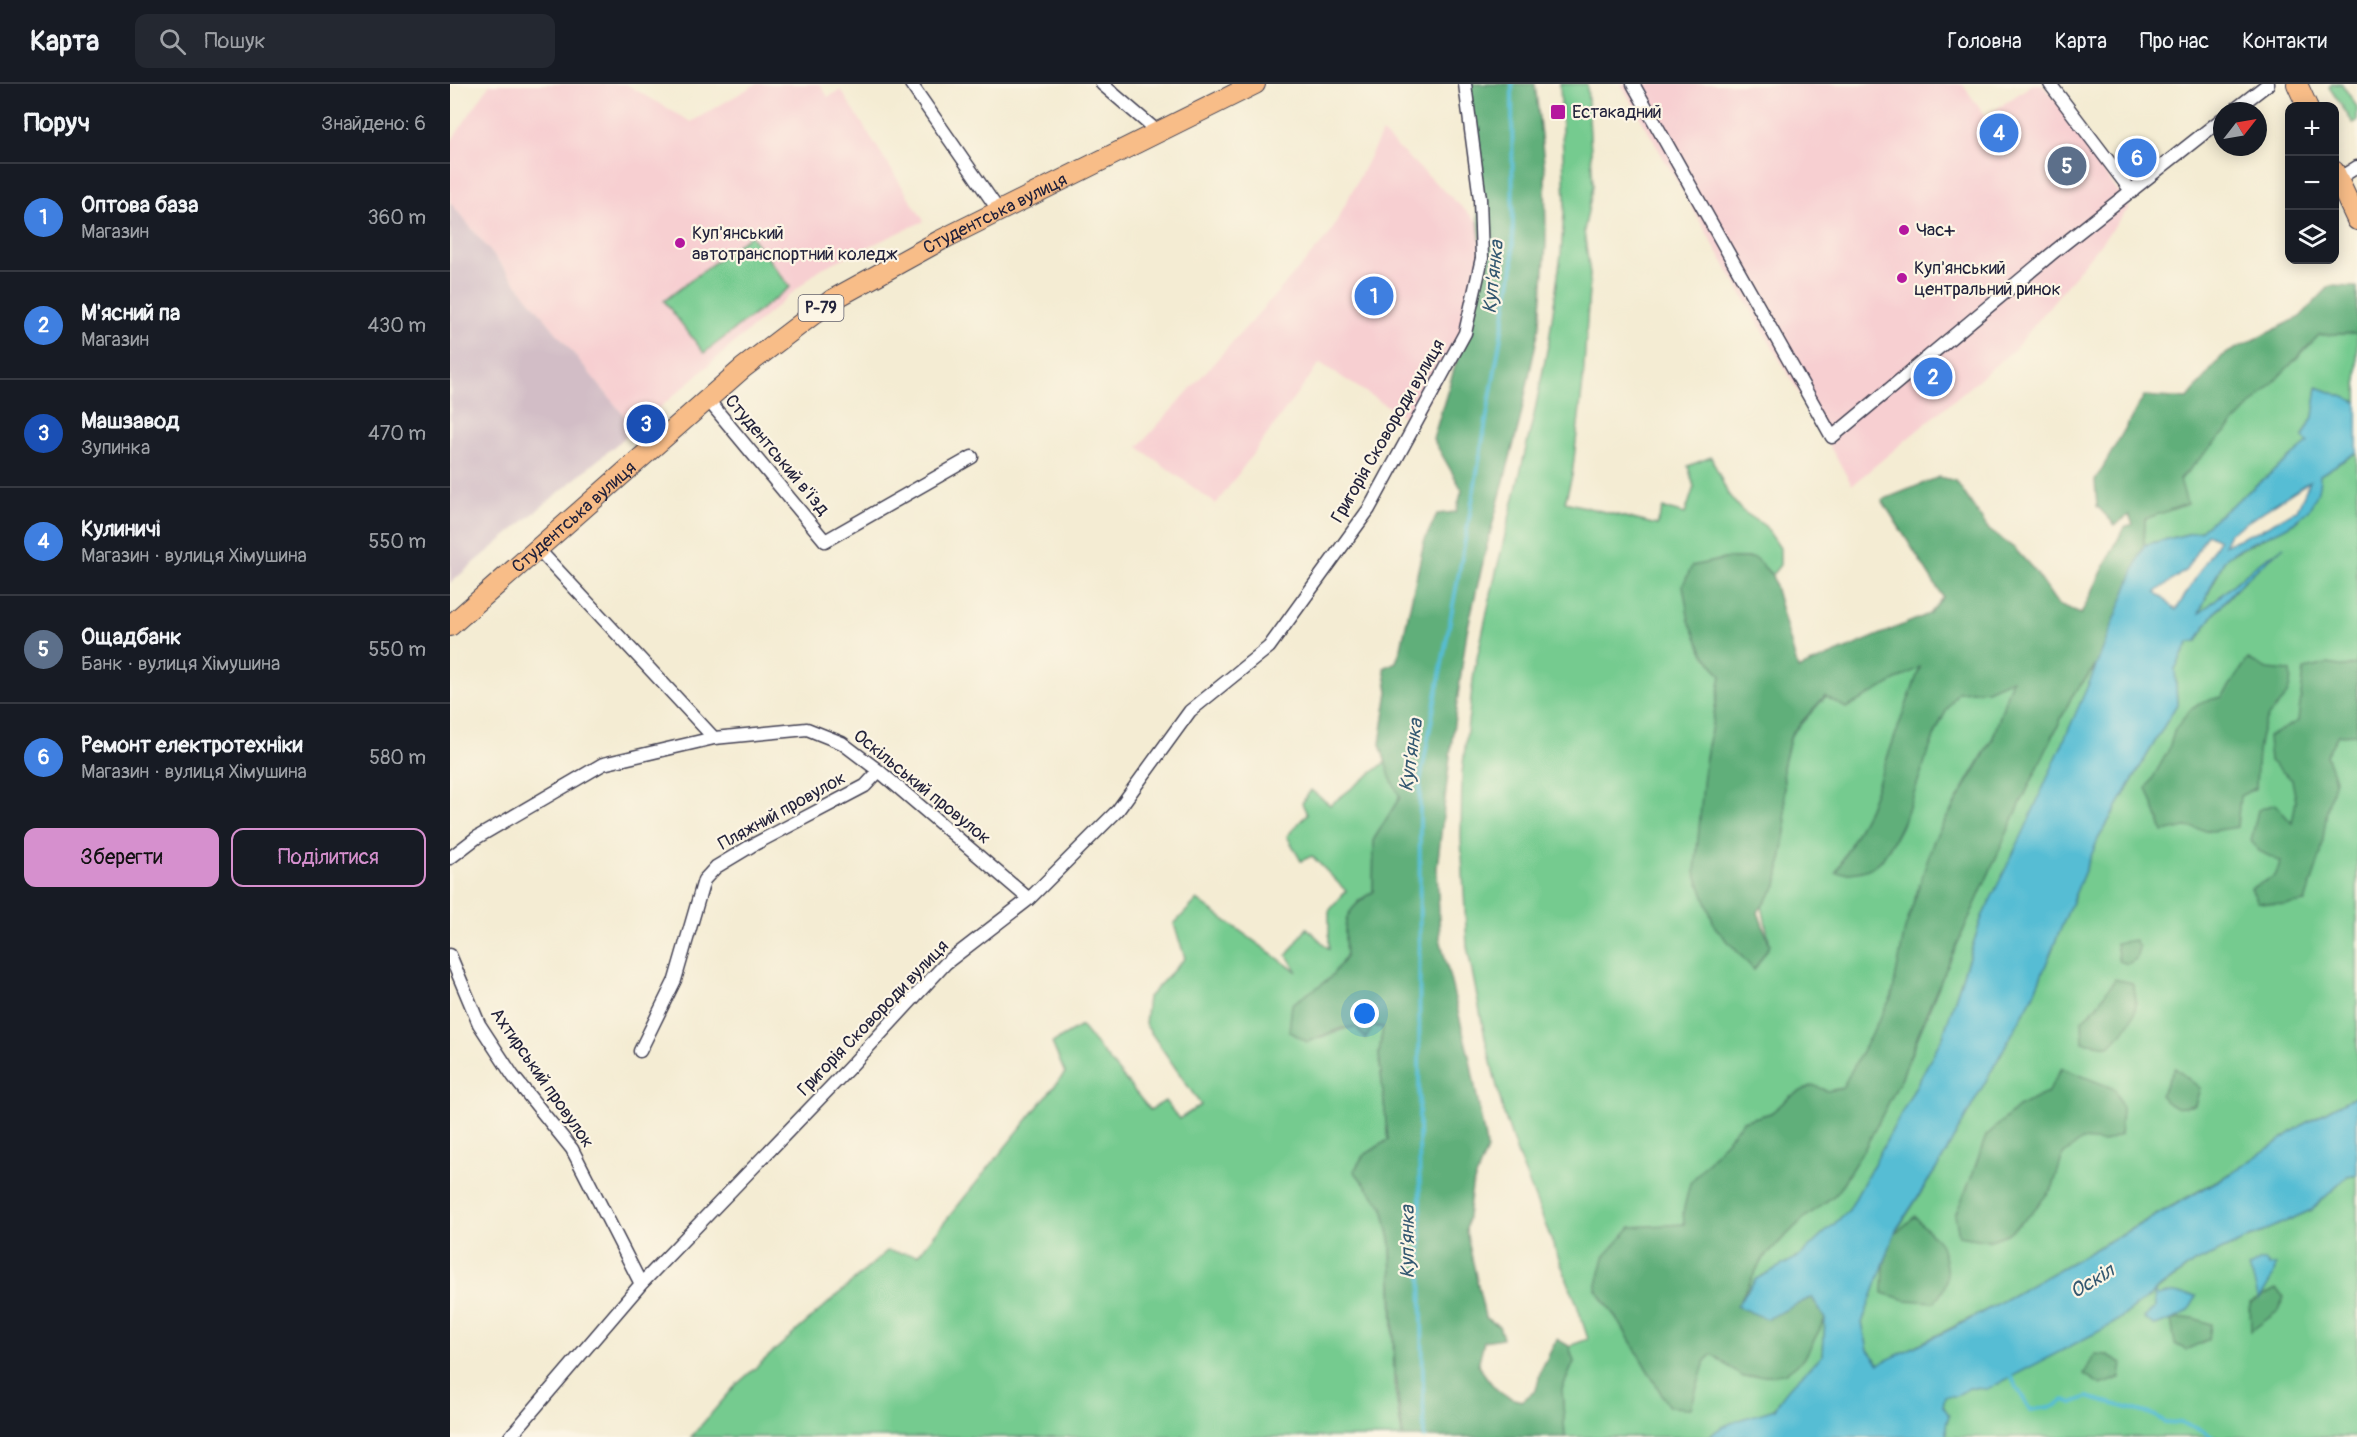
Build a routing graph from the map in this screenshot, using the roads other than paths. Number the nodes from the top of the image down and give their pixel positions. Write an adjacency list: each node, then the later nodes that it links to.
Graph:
1 (911, 84): 17 (street)
2 (1101, 84): 12 (street)
3 (1255, 84): 12 (main road, Студентська вулиця / Р-79)
4 (1464, 84): 26 (street, Григорія Сковороди вулиця)
5 (1633, 84): 16 (street)
6 (2268, 84): 9 (street)
7 (2297, 84): 10 (main road)
8 (2055, 86): 16 (street)
9 (2245, 102)
10 (2305, 102)
11 (2213, 126): 16 (street)
12 (1158, 132): 17 (main road, Студентська вулиця / Р-79)
13 (2357, 167): 14 (street)
14 (2339, 174)
15 (2339, 181): 18 (main road)
16 (2132, 192)
17 (999, 211): 19 (main road, Студентська вулиця / Р-79)
18 (2357, 220)
19 (708, 400): 20 (street, Студентський в'їзд); 21 (main road, Студентська вулиця / Р-79)
20 (972, 457)
21 (538, 550): 22 (main road, Студентська вулиця / Р-79); 23 (street)
22 (450, 626)
23 (714, 738): 24 (street, Оскільський провулок); 25 (street, Оскільський провулок)
24 (879, 771): 26 (street, Оскільський провулок); 28 (street, Пляжний провулок)
25 (450, 858)
26 (1029, 899): 29 (street, Григорія Сковороди вулиця)
27 (450, 955): 29 (street, Ахтирський провулок)
28 (640, 1051)
29 (641, 1284): 30 (street, Григорія Сковороди вулиця)
30 (510, 1437)

